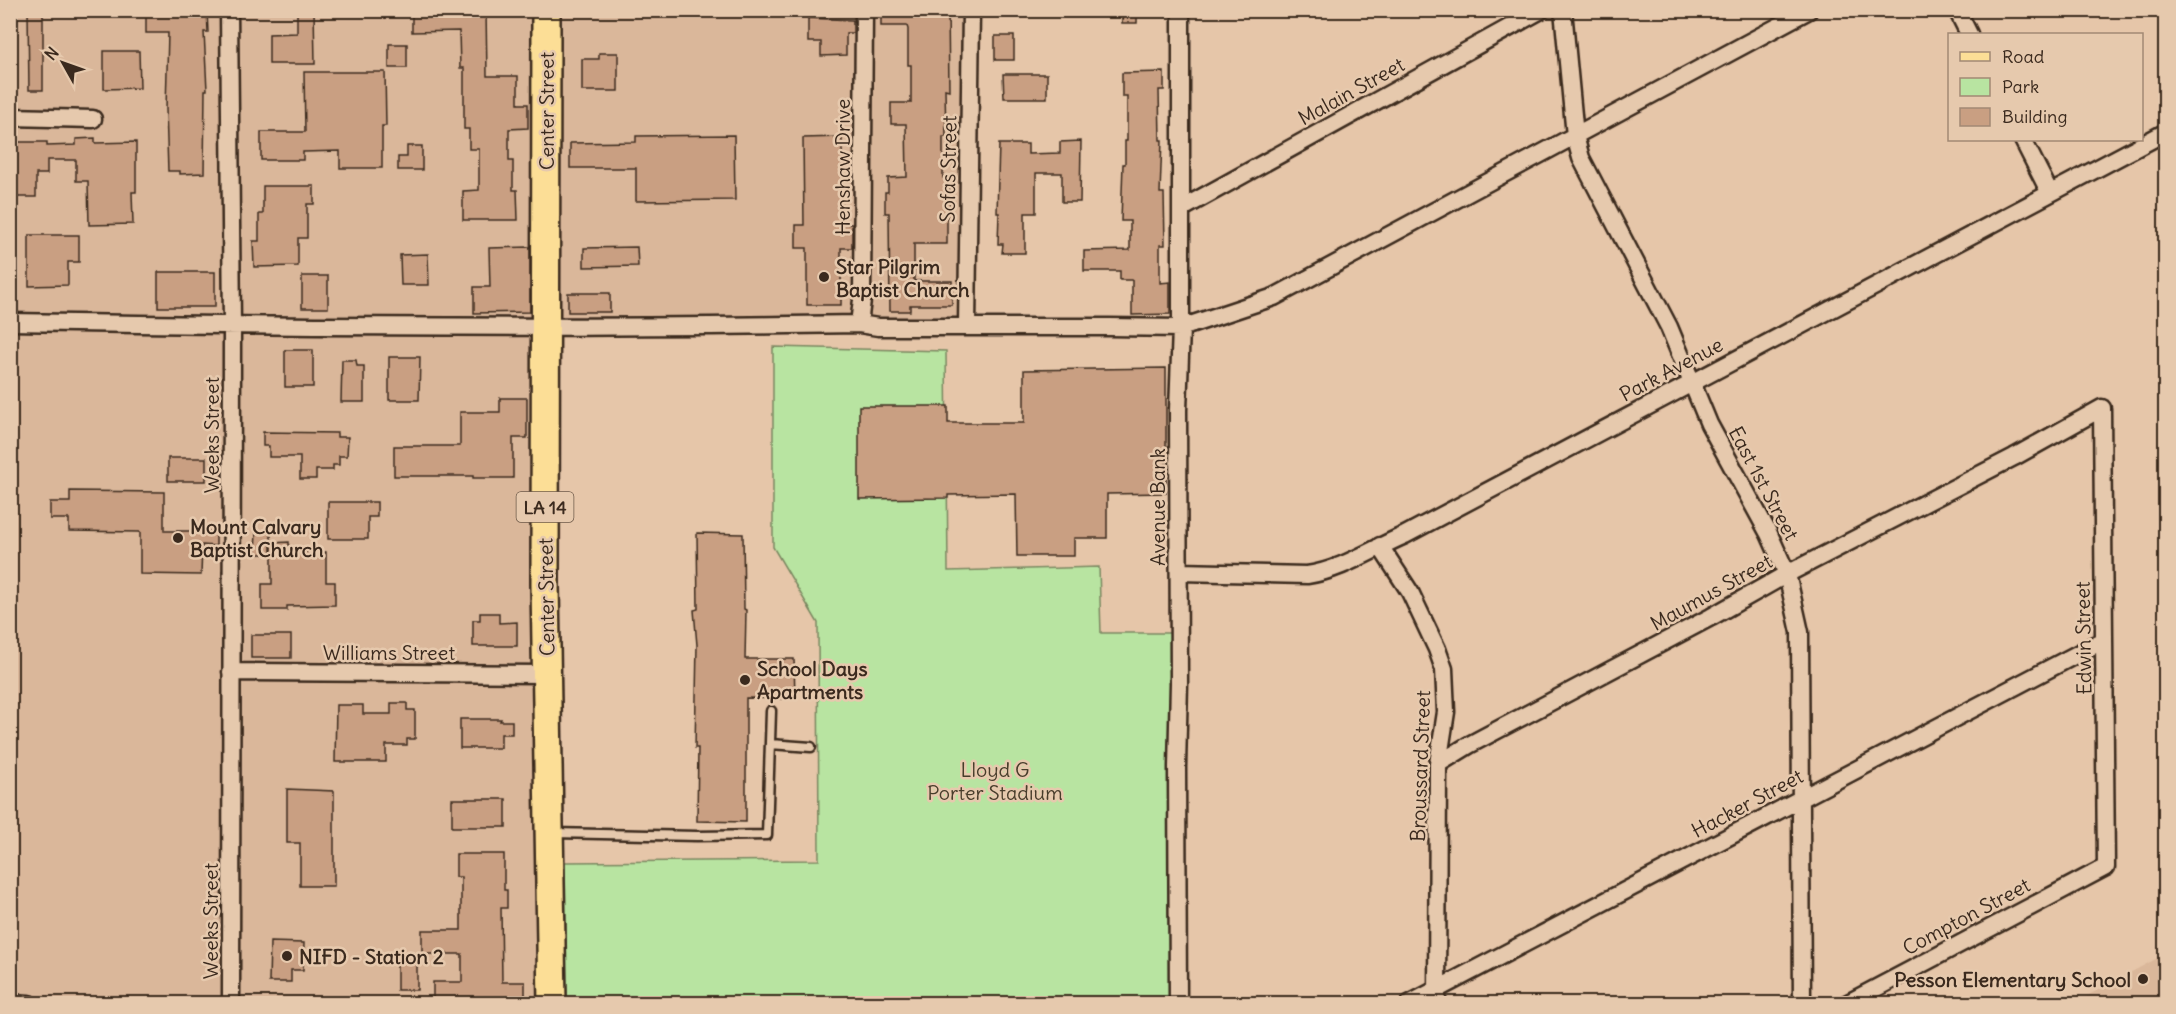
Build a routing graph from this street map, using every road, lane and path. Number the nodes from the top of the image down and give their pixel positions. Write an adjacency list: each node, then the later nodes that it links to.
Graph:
1 (229, 10): 20 (street, Weeks Street)
2 (546, 10): 22 (main road, Center Street / LA 14)
3 (864, 10): 19 (street, Henshaw Drive)
4 (971, 10): 21 (street, Sofas Street)
5 (1181, 10): 17 (street, Avenue Bank)
6 (1541, 10): 17 (street, Malain Street)
7 (1563, 10): 14 (street, East 1st Street)
8 (1809, 10): 14 (street)
9 (1956, 10): 10 (street)
10 (1968, 33)
11 (10, 117): 12 (street)
12 (93, 119)
13 (2166, 132): 16 (street, Park Avenue)
14 (1575, 135): 23 (street); 24 (street, East 1st Street)
15 (2024, 141): 16 (street)
16 (2050, 193): 24 (street, Park Avenue)
17 (1181, 208): 23 (street, Avenue Bank)
18 (10, 322): 20 (street)
19 (859, 324): 21 (street); 22 (street)
20 (232, 326): 22 (street); 30 (street, Weeks Street)
21 (967, 327): 23 (street)
22 (547, 328): 31 (main road, Center Street / LA 14)
23 (1181, 328): 27 (street, Avenue Bank)
24 (1692, 382): 26 (street, Park Avenue); 28 (street, East 1st Street)
25 (2102, 408): 28 (street, Maumus Street); 29 (street, Edwin Street)
26 (1380, 546): 27 (street, Park Avenue); 35 (street, Broussard Street)
27 (1179, 572): 44 (street, Avenue Bank)
28 (1787, 574): 35 (street, Maumus Street); 36 (street, East 1st Street)
29 (2104, 640): 36 (street, Hacker Street); 38 (street, Edwin Street)
30 (231, 672): 31 (street, Williams Street); 42 (street, Weeks Street)
31 (547, 674): 37 (main road, Center Street / LA 14)
32 (771, 711): 33 (lane)
33 (770, 744): 34 (lane); 37 (lane)
34 (811, 747)
35 (1438, 764): 39 (street, Broussard Street)
36 (1801, 798): 39 (street, Hacker Street); 46 (street, East 1st Street)
37 (549, 832): 43 (main road, Center Street / LA 14)
38 (2106, 867): 47 (street, Compton Street)
39 (1437, 997): 45 (street, Hacker Street)
40 (10, 1003): 41 (street)
41 (29, 1004)
42 (231, 1004)
43 (552, 1004)
44 (1178, 1004)
45 (1409, 1004)
46 (1802, 1004)
47 (1846, 1004)

